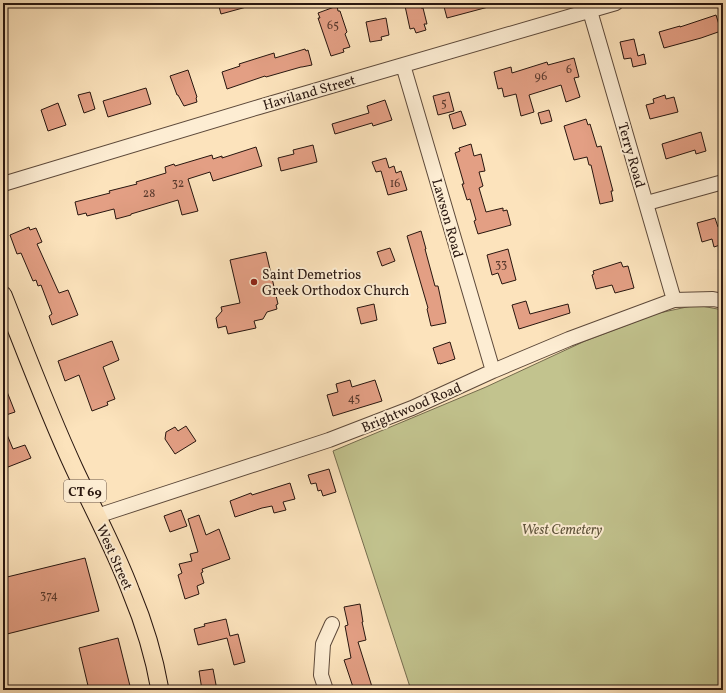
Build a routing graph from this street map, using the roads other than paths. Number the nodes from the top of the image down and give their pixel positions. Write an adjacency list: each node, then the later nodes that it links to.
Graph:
1 (616, 3): 2 (street, Haviland Street)
2 (590, 11): 3 (street, Haviland Street); 6 (street, Terry Road)
3 (403, 65): 5 (street, Haviland Street); 10 (street, Lawson Road)
4 (723, 182): 6 (street)
5 (3, 184)
6 (647, 203): 8 (street, Terry Road)
7 (3, 295): 11 (main road, West Street / CT 69)
8 (674, 300): 9 (street, Brightwood Road); 10 (street, Brightwood Road)
9 (723, 301)
10 (493, 371): 11 (street, Brightwood Road)
11 (97, 516): 13 (main road, West Street / CT 69)
12 (332, 624): 14 (street)
13 (160, 690)
14 (326, 690)

